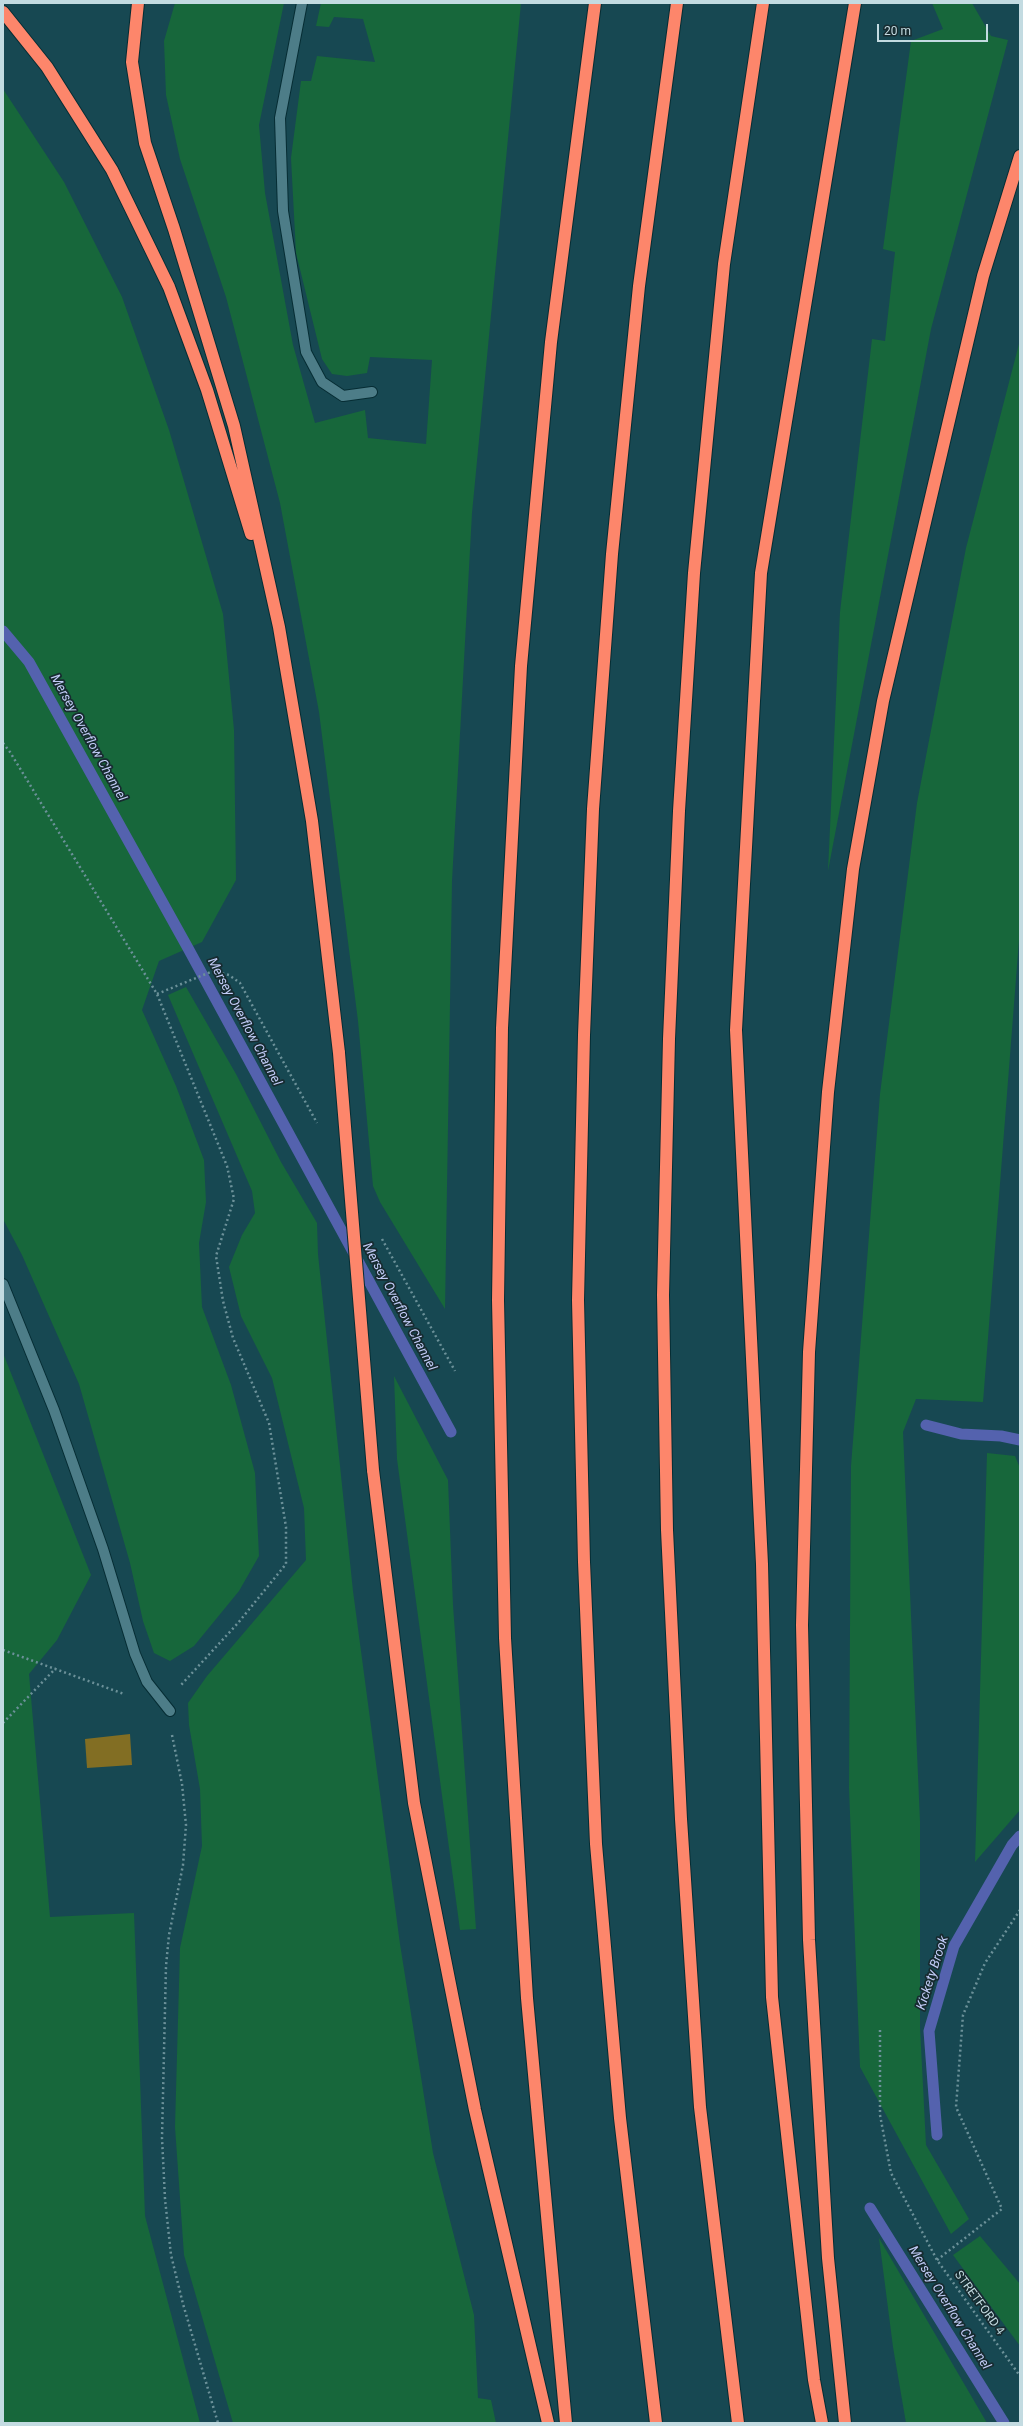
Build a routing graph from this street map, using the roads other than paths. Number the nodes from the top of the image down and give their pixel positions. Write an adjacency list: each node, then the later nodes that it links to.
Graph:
1 (302, 3): 9 (lane)
2 (763, 3): 16 (highway)
3 (856, 3): 17 (highway)
4 (138, 4): 10 (highway)
5 (677, 4): 15 (highway)
6 (595, 5): 14 (highway)
7 (3, 12): 10 (highway)
8 (1020, 156): 18 (highway)
9 (372, 392)
10 (279, 627): 13 (highway, bridge)
11 (3, 1284): 12 (lane)
12 (170, 1711)
13 (548, 2423)
14 (566, 2423)
15 (656, 2423)
16 (738, 2423)
17 (822, 2423)
18 (845, 2423)

